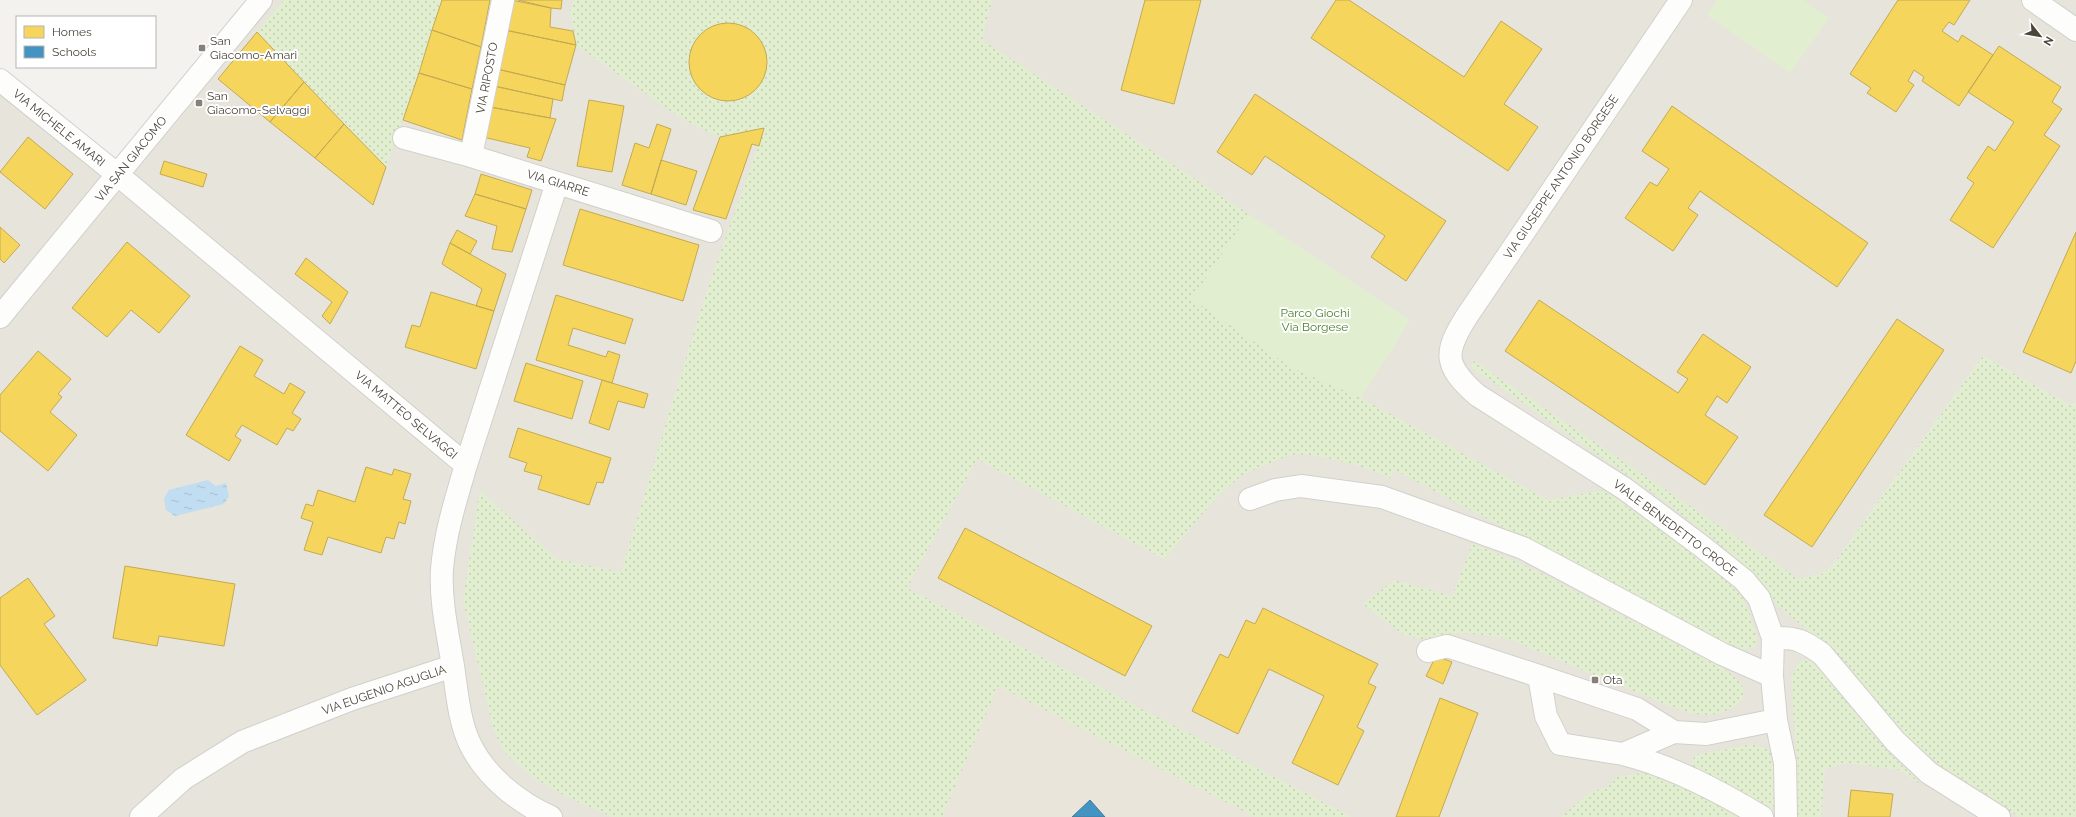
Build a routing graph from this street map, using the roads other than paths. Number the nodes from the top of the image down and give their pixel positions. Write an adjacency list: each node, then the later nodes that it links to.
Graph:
1 (261, 0): 9 (street, VIA SAN GIACOMO)
2 (503, 0): 8 (street, VIA RIPOSTO)
3 (1681, 0): 13 (street, VIA GIUSEPPE ANTONIO BORGESE)
4 (2033, 0): 5 (street)
5 (2076, 30)
6 (0, 80): 9 (street, VIA MICHELE AMARI)
7 (404, 138): 8 (street, VIA GIARRE)
8 (471, 156): 10 (street, VIA GIARRE)
9 (118, 175): 12 (street, VIA SAN GIACOMO); 14 (street, VIA MATTEO SELVAGGI)
10 (557, 183): 11 (street, VIA GIARRE); 14 (street, VIA MATTEO SELVAGGI)
11 (711, 231)
12 (0, 317)
13 (1450, 358): 16 (street, VIALE BENEDETTO CROCE)
14 (466, 465): 18 (street, VIA EUGENIO AGUGLIA)
15 (1250, 499): 20 (street)
16 (1774, 638): 20 (street, VIALE BENEDETTO CROCE); 28 (street)
17 (1428, 651): 19 (street)
18 (453, 666): 24 (street, VIA EUGENIO AGUGLIA); 25 (street)
19 (1539, 676): 22 (street); 23 (street)
20 (1772, 676): 21 (street, VIALE BENEDETTO CROCE)
21 (1776, 720): 22 (street); 27 (street, VIALE BENEDETTO CROCE)
22 (1674, 732): 23 (street)
23 (1623, 754): 26 (street)
24 (141, 817)
25 (552, 817)
26 (1762, 817)
27 (1786, 817)
28 (1999, 817)

